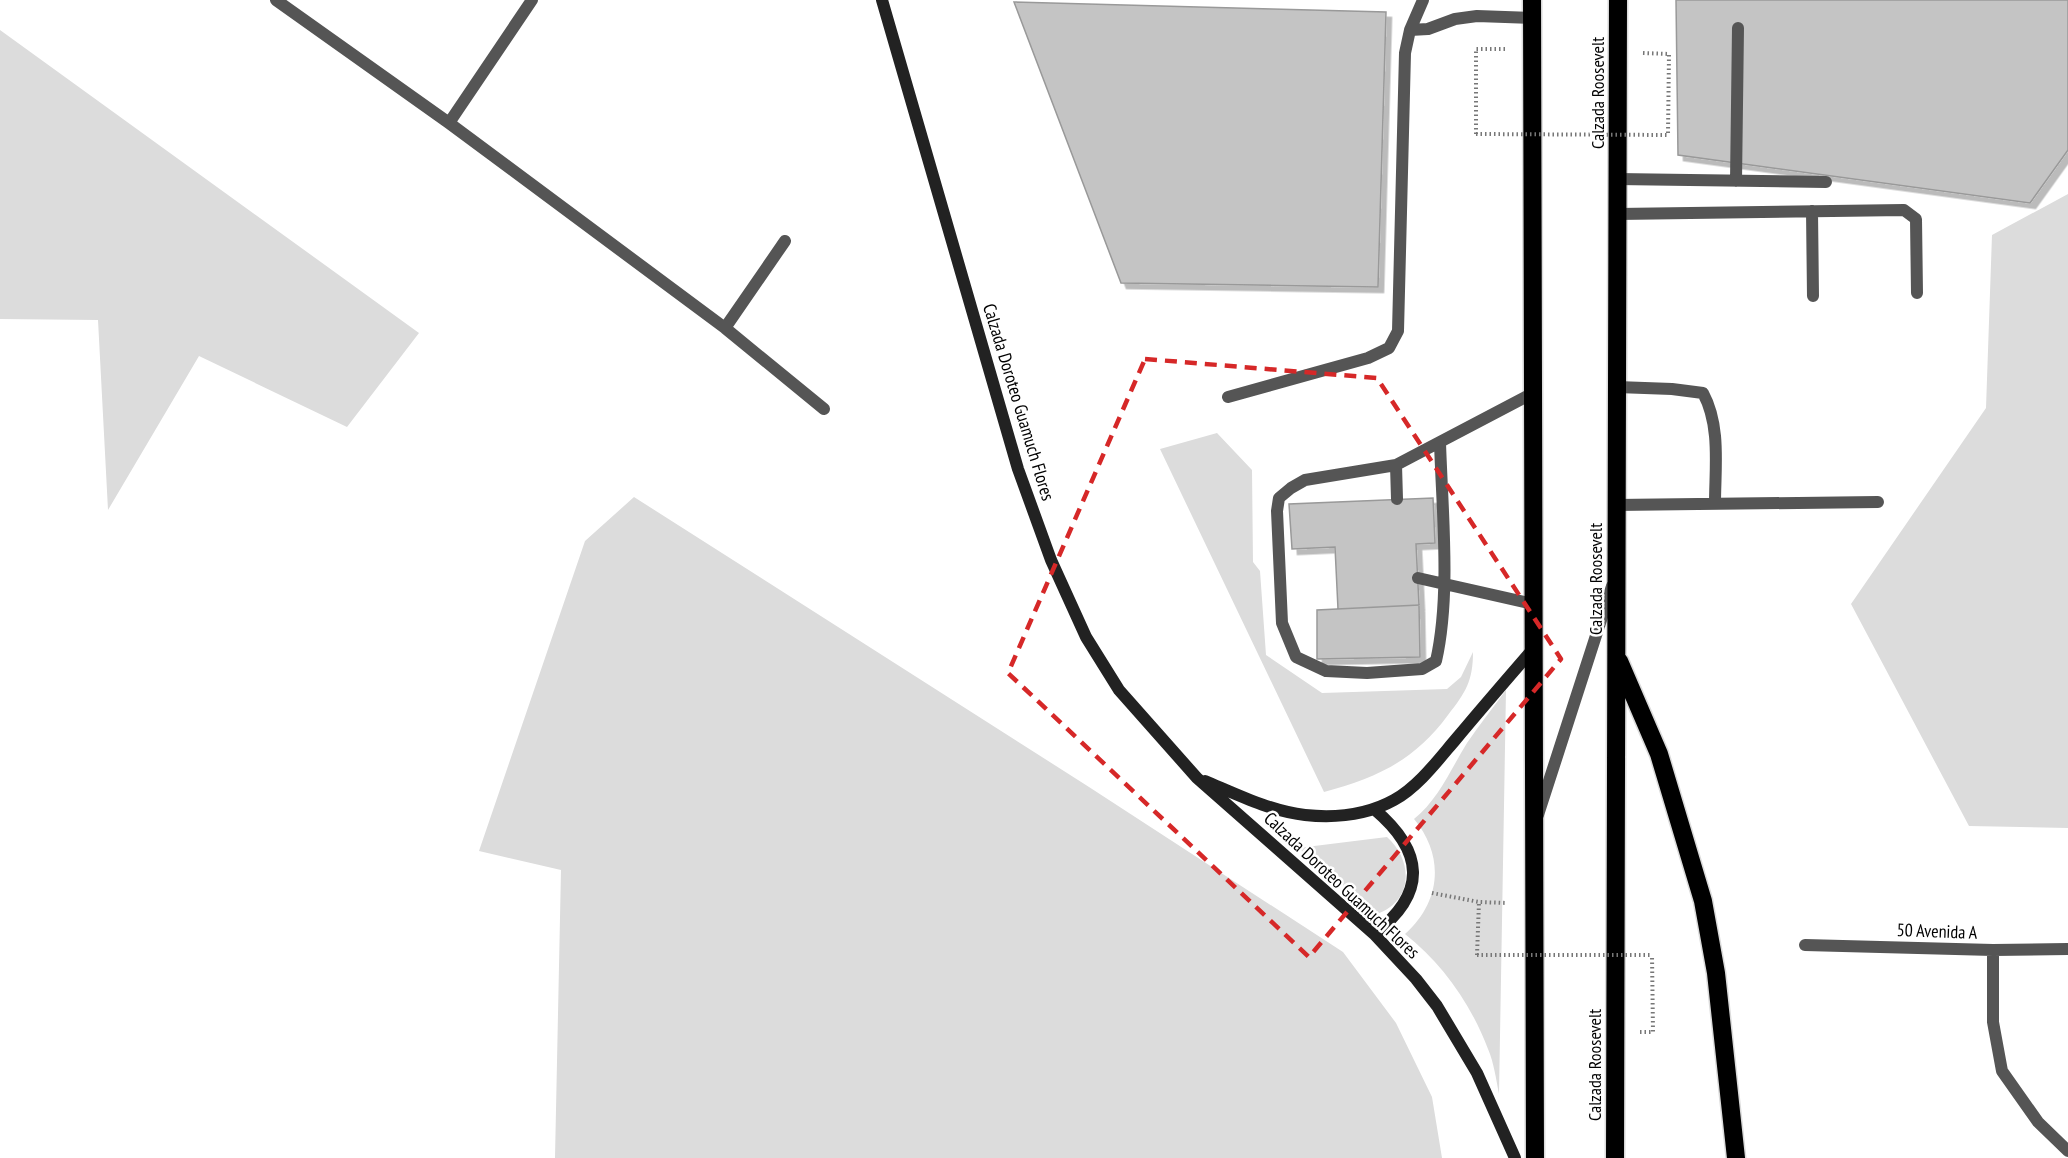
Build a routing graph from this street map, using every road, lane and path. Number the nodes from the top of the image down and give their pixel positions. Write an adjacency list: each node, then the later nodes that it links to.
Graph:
1 (276, 0): 11 (street)
2 (532, 0): 11 (street)
3 (882, 0): 37 (main road, Calzada Doroteo Guamuch Flores)
4 (1423, 0): 8 (street)
5 (1618, 0): 12 (highway, Calzada Roosevelt)
6 (1532, 9): 8 (street); 22 (highway)
7 (1738, 28): 13 (street)
8 (1410, 30): 23 (street)
9 (1476, 49): 10 (path, bridge)
10 (1669, 54)
11 (449, 123): 20 (street)
12 (1617, 179): 13 (street); 16 (highway, Calzada Roosevelt)
13 (1736, 181): 14 (street)
14 (1826, 182)
15 (1812, 211): 16 (street); 18 (street); 19 (street)
16 (1618, 214): 21 (highway, Calzada Roosevelt)
17 (785, 241): 20 (street)
18 (1917, 292)
19 (1813, 296)
20 (725, 328): 24 (street)
21 (1617, 387): 29 (street); 30 (highway, Calzada Roosevelt)
22 (1533, 393): 25 (street); 34 (highway)
23 (1228, 398)
24 (824, 409)
25 (1440, 442): 26 (street); 33 (street)
26 (1396, 465): 27 (street); 33 (street)
27 (1397, 500)
28 (1878, 502): 29 (street)
29 (1715, 504): 30 (street)
30 (1616, 506): 31 (highway, Calzada Roosevelt)
31 (1616, 573): 36 (highway, Calzada Roosevelt); 39 (street)
32 (1418, 578): 33 (street)
33 (1444, 583): 34 (street)
34 (1533, 604): 35 (highway)
35 (1533, 649): 38 (main road, Calzada Doroteo Guamuch Flores); 39 (highway)
36 (1616, 654): 51 (highway, Calzada Roosevelt); 52 (highway)
37 (1197, 778): 38 (main road, Calzada Doroteo Guamuch Flores); 43 (main road, Calzada Doroteo Guamuch Flores)
38 (1374, 809): 40 (main road)
39 (1534, 827): 42 (highway)
40 (1411, 888): 41 (path); 43 (main road)
41 (1479, 902): 42 (path); 47 (path, bridge)
42 (1535, 903): 50 (highway)
43 (1374, 934): 49 (main road, Calzada Doroteo Guamuch Flores)
44 (1805, 945): 46 (street, 50 Avenida A)
45 (2068, 950): 46 (street, 50 Avenida A)
46 (1993, 951): 48 (street)
47 (1653, 1032)
48 (2068, 1151)
49 (1515, 1158)
50 (1535, 1158)
51 (1615, 1158)
52 (1736, 1158)

